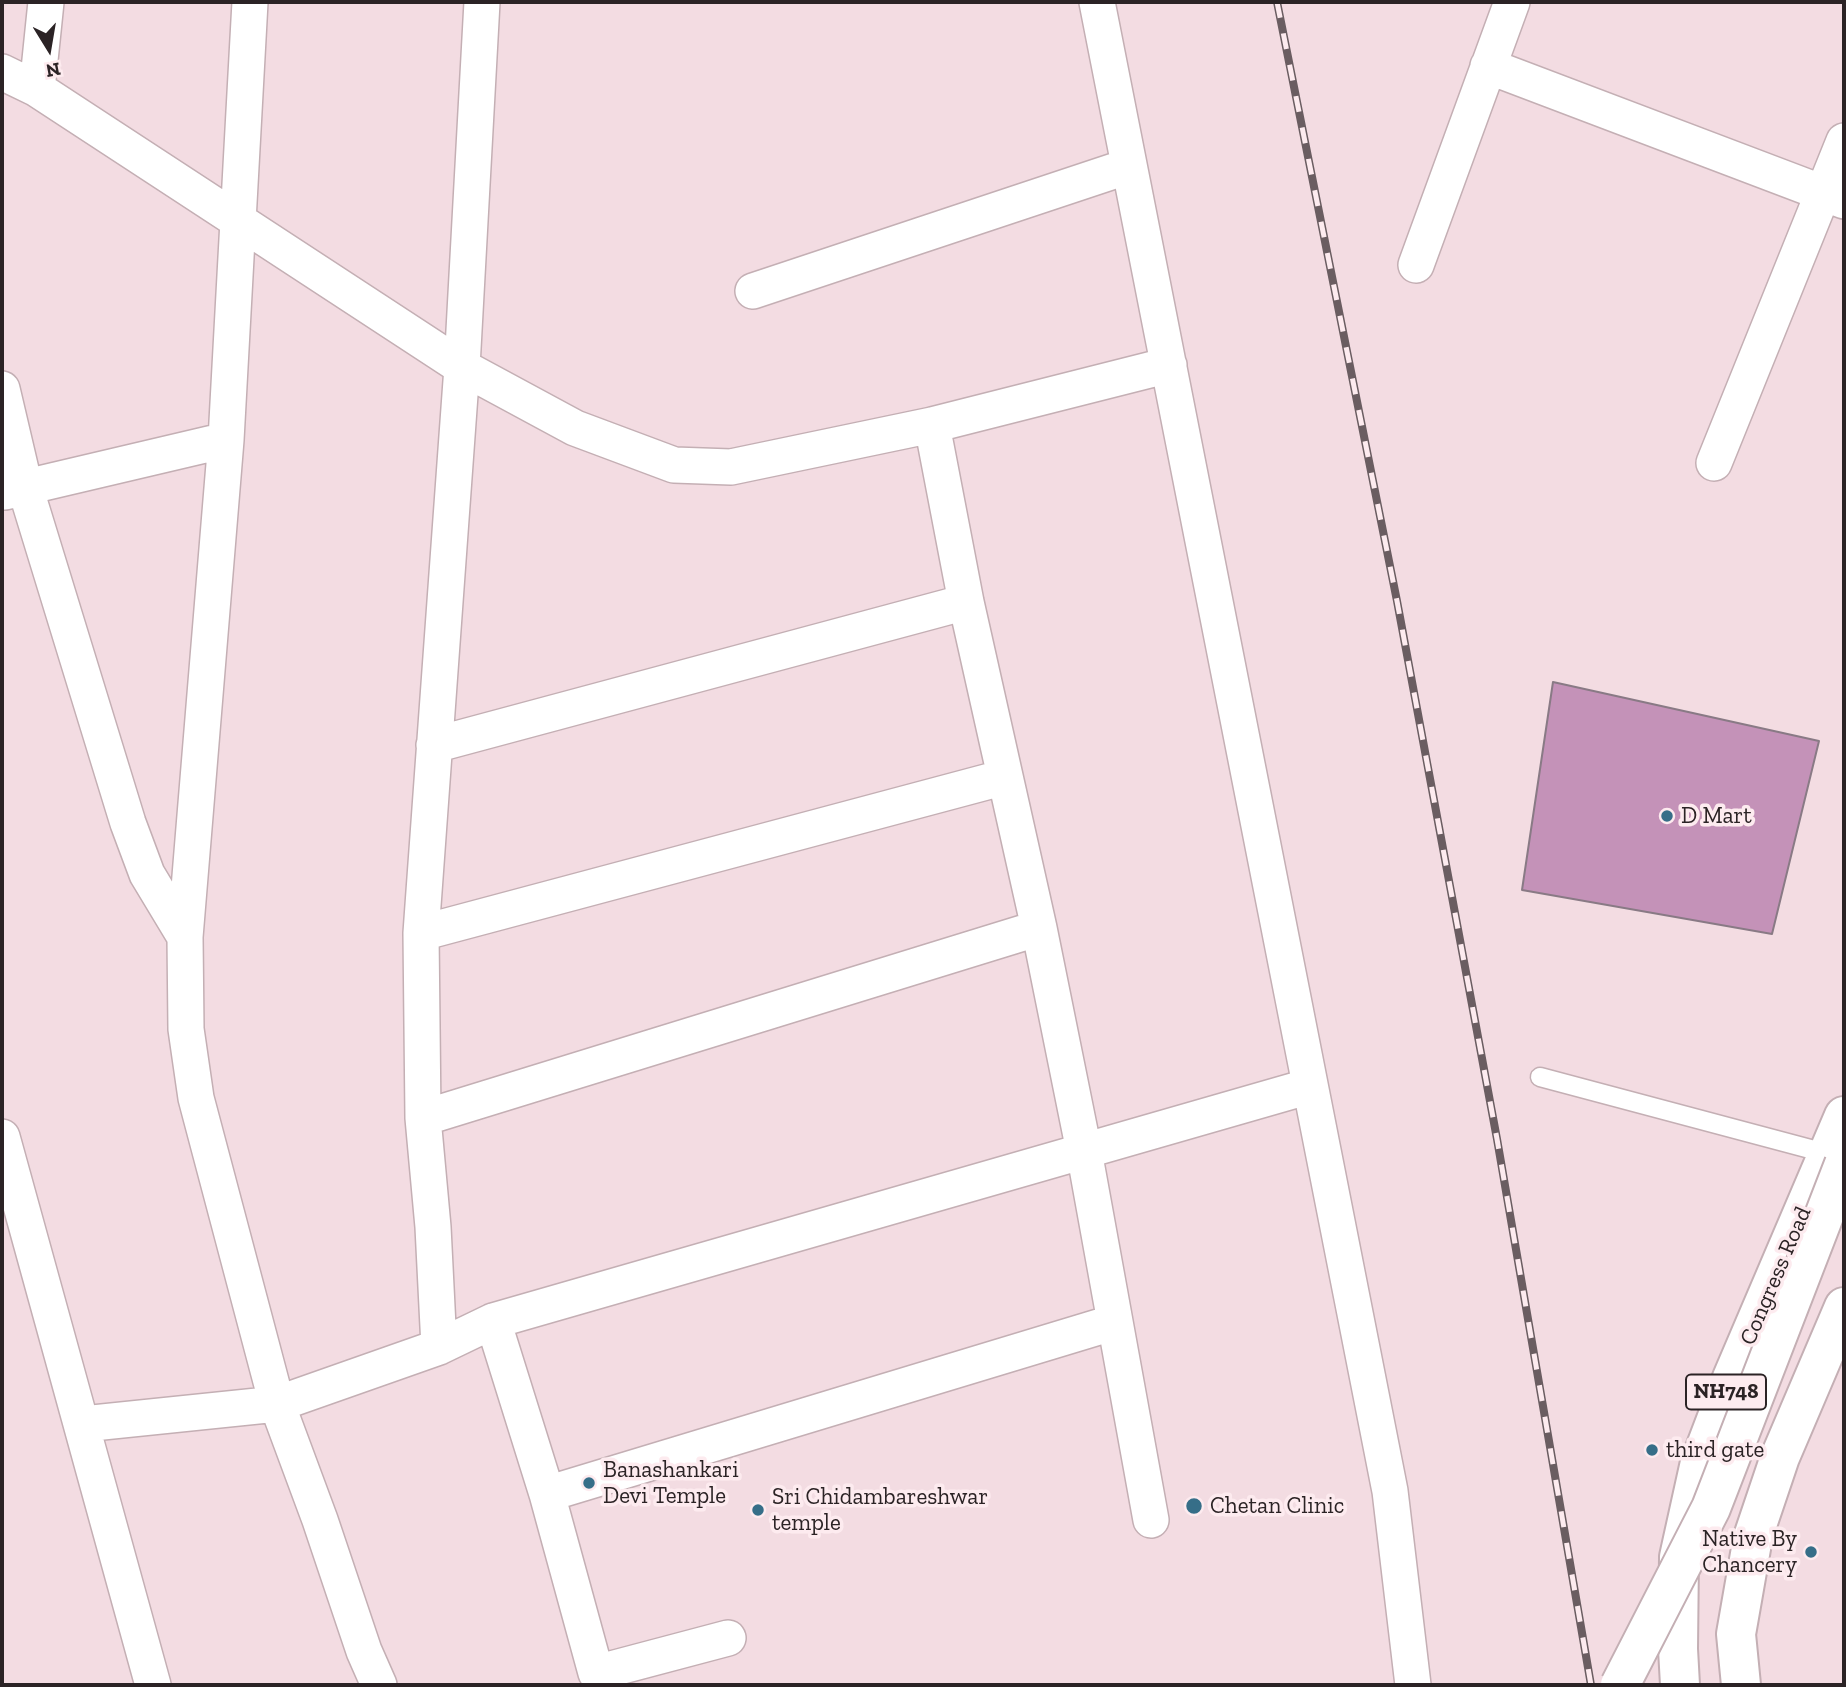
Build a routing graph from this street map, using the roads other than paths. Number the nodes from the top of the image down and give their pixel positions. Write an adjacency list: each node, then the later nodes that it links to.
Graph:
1 (46, 2): 8 (street)
2 (250, 2): 12 (street)
3 (482, 2): 16 (street)
4 (1097, 2): 10 (street)
5 (1512, 2): 6 (street)
6 (1488, 66): 11 (street); 13 (street)
7 (2, 72): 8 (street)
8 (37, 89): 12 (street)
9 (1844, 141): 11 (street)
10 (1129, 166): 14 (street); 15 (street)
11 (1834, 197): 20 (street)
12 (237, 219): 16 (street); 19 (street)
13 (1416, 265)
14 (753, 291)
15 (1168, 365): 18 (street); 29 (street)
16 (461, 367): 18 (street); 23 (street)
17 (2, 390): 21 (street)
18 (932, 425): 22 (street)
19 (226, 440): 21 (street); 27 (street)
20 (1714, 463)
21 (14, 490): 27 (street)
22 (966, 602): 23 (street); 24 (street)
23 (434, 745): 26 (street)
24 (1005, 777): 25 (street); 26 (street)
25 (1039, 928): 31 (street); 33 (street)
26 (421, 933): 31 (street)
27 (185, 937): 39 (street)
28 (1540, 1077): 34 (lane)
29 (1310, 1086): 33 (street); 47 (street)
30 (1844, 1116): 34 (main road, Congress Road / NH748)
31 (423, 1118): 38 (street)
32 (2, 1137): 40 (street)
33 (1084, 1151): 36 (street); 37 (street)
34 (1836, 1159): 48 (main road, bridge); 49 (main road, Congress Road / NH748)
35 (1844, 1307): 50 (main road, NH748)
36 (493, 1321): 38 (street); 41 (street)
37 (1115, 1322): 41 (street); 42 (street)
38 (439, 1347): 39 (street)
39 (276, 1404): 40 (street); 46 (street)
40 (83, 1424): 45 (street)
41 (547, 1494): 44 (street)
42 (1151, 1520)
43 (728, 1638): 44 (street)
44 (598, 1679)
45 (153, 1685)
46 (379, 1685)
47 (1413, 1685)
48 (1620, 1685)
49 (1680, 1685)
50 (1741, 1685)

